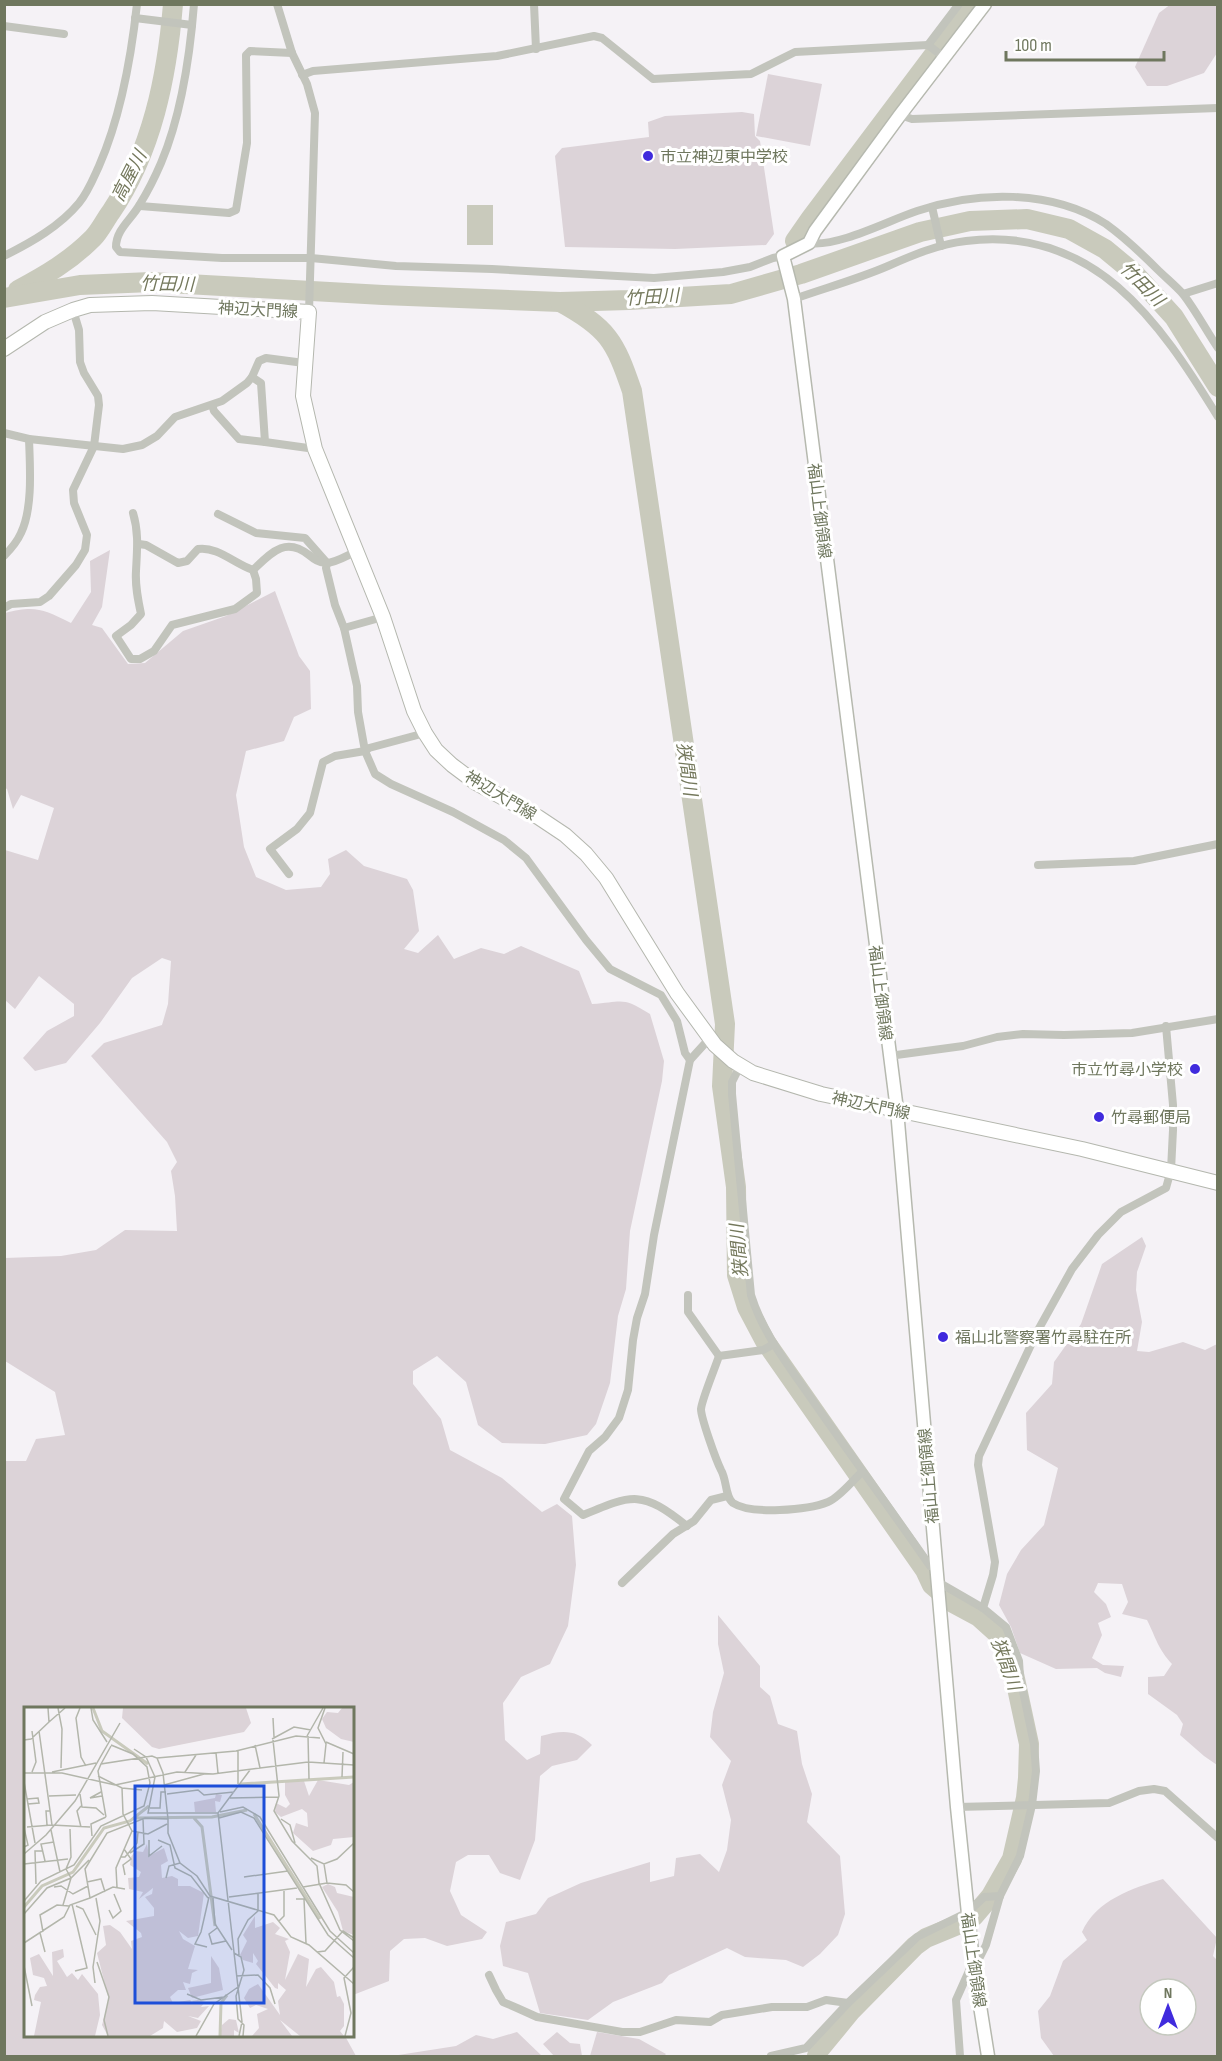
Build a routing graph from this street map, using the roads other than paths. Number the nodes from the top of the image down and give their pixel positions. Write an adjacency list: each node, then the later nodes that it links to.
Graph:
1 (137, 4): 7 (street)
2 (194, 4): 8 (street)
3 (278, 4): 13 (street)
4 (534, 4): 12 (street)
5 (959, 4): 11 (street)
6 (985, 4): 14 (main road)
7 (139, 19): 8 (street); 22 (street)
8 (190, 25): 18 (street)
9 (4, 26): 10 (street)
10 (64, 34)
11 (929, 46): 12 (street); 14 (street)
12 (536, 49): 15 (street)
13 (292, 53): 15 (street); 18 (street)
14 (943, 57): 17 (main road)
15 (302, 75): 24 (street)
16 (1218, 108): 17 (street)
17 (900, 115): 20 (main road)
18 (140, 206): 24 (street)
19 (932, 209): 20 (street); 21 (street); 26 (street)
20 (809, 243): 23 (main road)
21 (940, 244): 27 (street); 35 (street)
22 (4, 256)
23 (783, 259): 24 (street); 27 (main road, 福山上御領線)
24 (311, 260): 28 (street)
25 (1218, 283): 26 (street)
26 (1183, 294): 30 (street)
27 (793, 297): 59 (main road, 福山上御領線)
28 (309, 309): 29 (main road, 神辺大門線); 32 (main road, 神辺大門線)
29 (73, 310): 31 (main road, 神辺大門線); 39 (street)
30 (1218, 348)
31 (4, 349)
32 (304, 363): 33 (street); 40 (main road, 神辺大門線)
33 (252, 377): 34 (street); 38 (street)
34 (212, 405): 38 (street); 39 (street)
35 (1218, 417)
36 (4, 433): 37 (street)
37 (29, 439): 39 (street); 45 (street)
38 (265, 442): 40 (street)
39 (94, 446): 48 (street)
40 (315, 449): 44 (main road, 神辺大門線)
41 (133, 513): 43 (street)
42 (218, 514): 46 (street)
43 (139, 544): 47 (street); 47 (street)
44 (357, 551): 46 (street); 49 (main road, 神辺大門線)
45 (4, 556)
46 (327, 563): 47 (street); 50 (street)
47 (253, 570)
48 (4, 608)
49 (383, 617): 50 (street); 51 (main road, 神辺大門線)
50 (344, 628): 52 (street)
51 (425, 733): 52 (street); 58 (main road, 神辺大門線)
52 (365, 751): 55 (street); 60 (street)
53 (1218, 844): 54 (street)
54 (1038, 865)
55 (289, 874)
56 (1218, 1019): 57 (street)
57 (1166, 1026): 59 (street); 63 (street)
58 (712, 1042): 60 (street); 61 (main road, 神辺大門線)
59 (889, 1056): 62 (main road, 福山上御領線)
60 (690, 1060): 70 (street)
61 (737, 1063): 62 (main road, 神辺大門線); 66 (street)
62 (897, 1110): 63 (main road, 神辺大門線); 71 (main road, 福山上御領線)
63 (1171, 1170): 64 (main road, 神辺大門線); 74 (street)
64 (1218, 1183)
65 (688, 1295): 67 (street)
66 (774, 1344): 67 (street); 68 (street)
67 (719, 1356): 69 (street)
68 (862, 1472): 69 (street); 71 (street)
69 (727, 1496): 70 (street)
70 (687, 1526): 72 (street)
71 (936, 1568): 73 (main road, 福山上御領線)
72 (622, 1583)
73 (938, 1588): 74 (street); 76 (main road, 福山上御領線)
74 (983, 1608): 75 (street)
75 (1026, 1805): 76 (street); 77 (street); 78 (street)
76 (957, 1807): 79 (main road, 福山上御領線)
77 (1218, 1838)
78 (1000, 1896): 79 (street); 80 (street)
79 (968, 1917): 80 (main road, 福山上御領線); 82 (street)
80 (973, 1962): 84 (street); 85 (main road, 福山上御領線)
81 (489, 1975): 82 (street)
82 (848, 2003): 83 (street)
83 (771, 2056)
84 (960, 2056)
85 (988, 2056)

